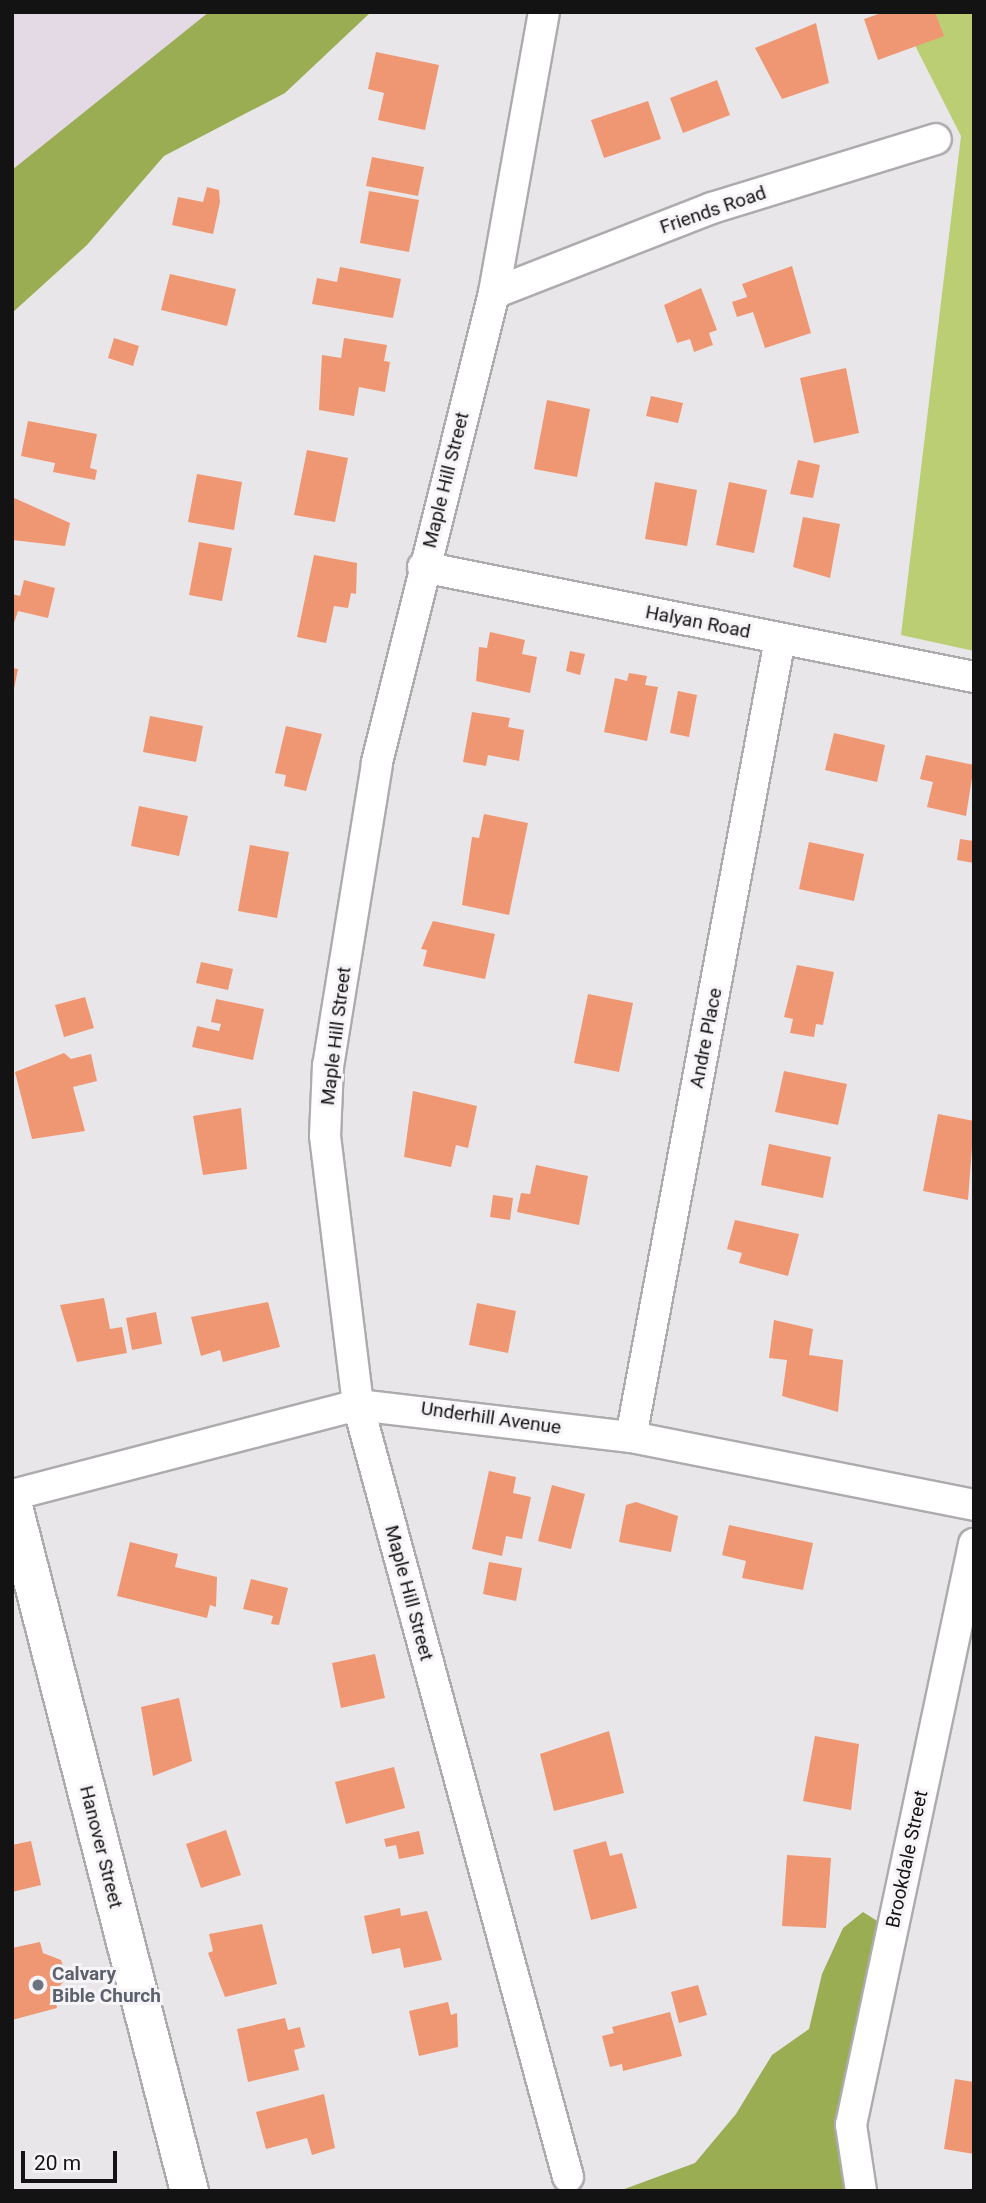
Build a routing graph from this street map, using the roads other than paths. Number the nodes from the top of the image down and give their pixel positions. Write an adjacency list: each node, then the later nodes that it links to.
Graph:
1 (544, 12): 3 (street, Maple Hill Street)
2 (936, 139): 3 (street, Friends Road)
3 (494, 293): 4 (street, Maple Hill Street)
4 (423, 567): 5 (street, Halyan Road); 7 (street, Maple Hill Street)
5 (780, 639): 6 (street, Halyan Road); 8 (street, Andre Place)
6 (974, 677)
7 (358, 1405): 8 (street, Underhill Avenue); 9 (street, Underhill Avenue); 13 (street, Maple Hill Street)
8 (631, 1437): 11 (street, Underhill Avenue)
9 (12, 1494)
10 (12, 1502): 15 (street, Hanover Street)
11 (974, 1505)
12 (974, 1544): 14 (street, Brookdale Street)
13 (568, 2177)
14 (860, 2183)
15 (189, 2191)

